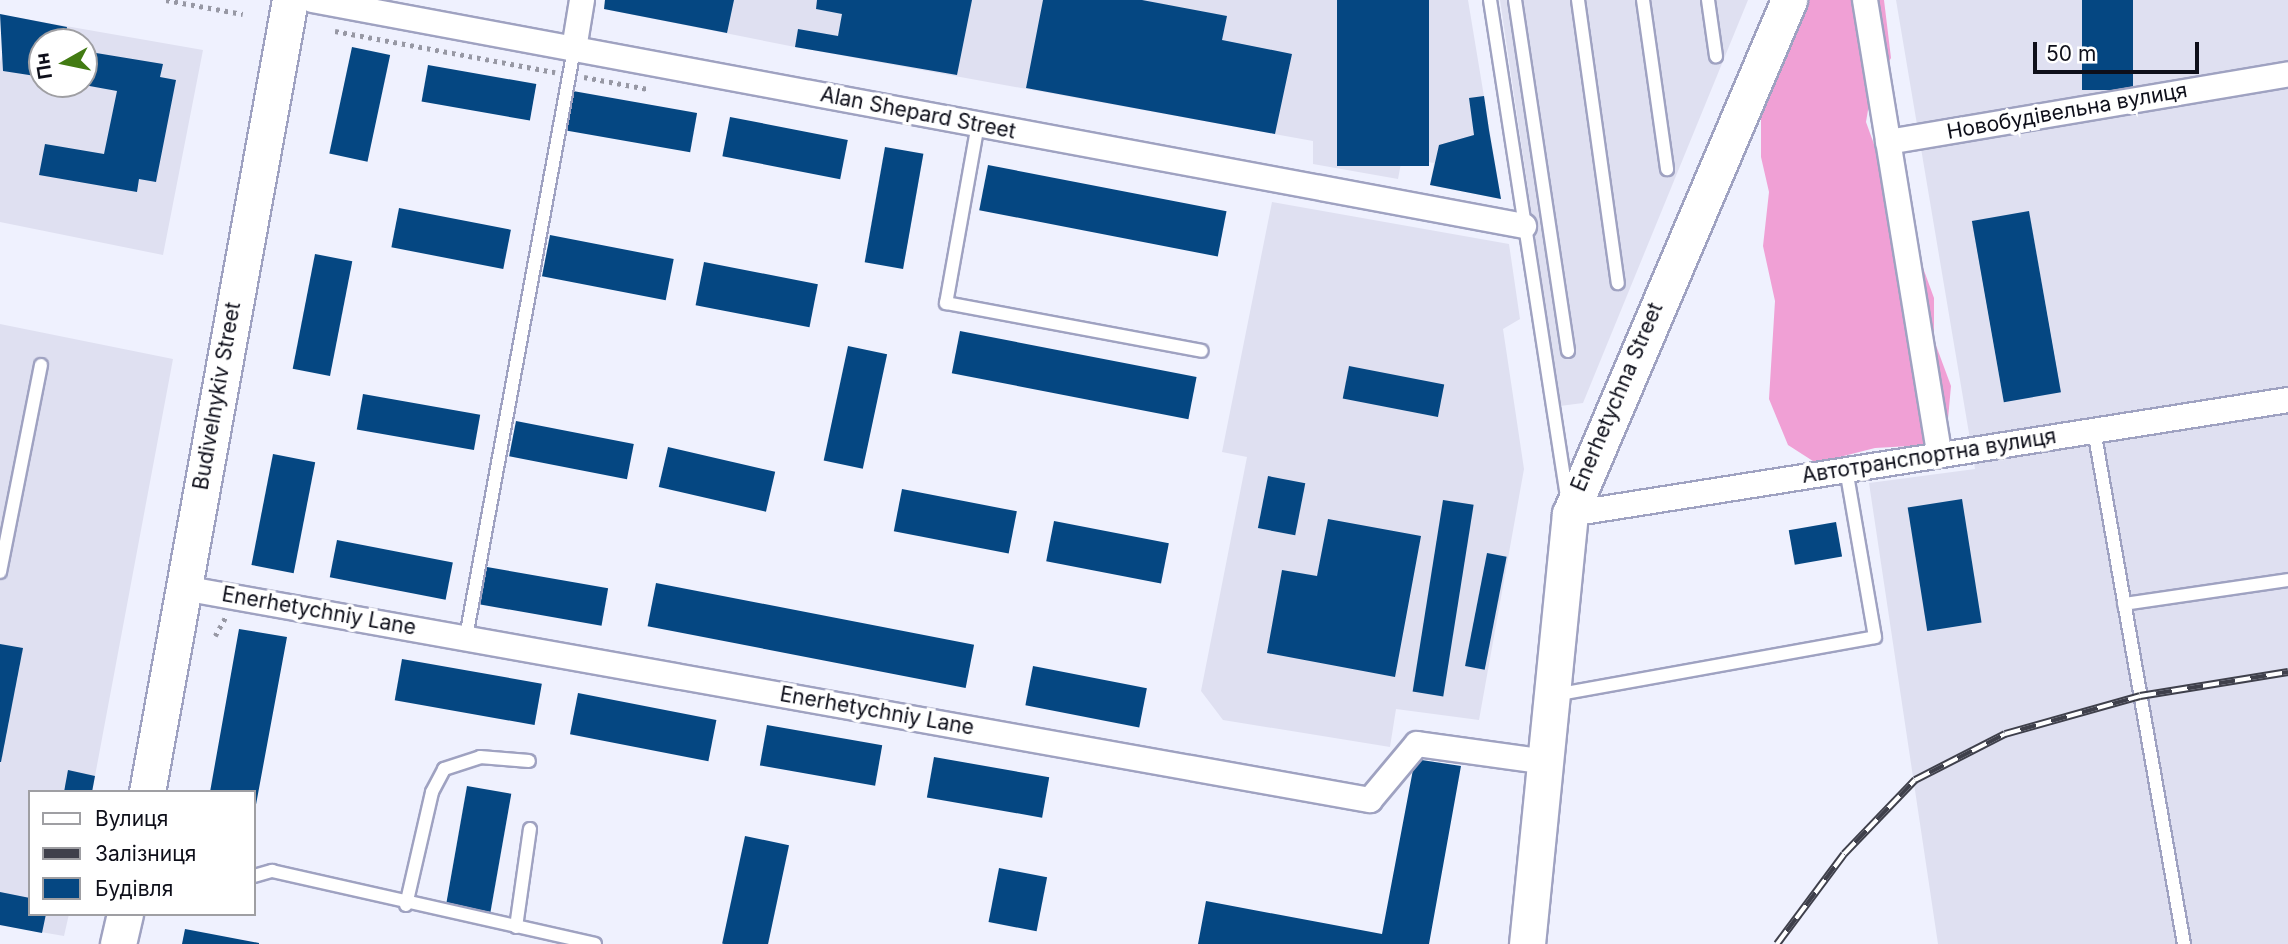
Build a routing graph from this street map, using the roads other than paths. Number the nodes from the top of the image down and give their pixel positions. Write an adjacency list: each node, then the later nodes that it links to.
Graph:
1 (290, 0): 29 (main road, Budivelnykiv Street)
2 (312, 0): 11 (street, Alan Shepard Street)
3 (582, 0): 11 (street)
4 (1490, 0): 17 (lane)
5 (1515, 0): 20 (lane)
6 (1578, 0): 18 (lane)
7 (1643, 0): 16 (lane)
8 (1708, 0): 12 (lane)
9 (1789, 0): 26 (main road, Enerhetychna Street)
10 (1865, 0): 15 (street)
11 (574, 49): 14 (street, Alan Shepard Street); 31 (lane)
12 (1716, 56)
13 (2288, 74): 15 (street, Новобудівельна вулиця)
14 (978, 124): 17 (street, Alan Shepard Street); 19 (lane)
15 (1888, 142): 24 (street)
16 (1667, 169)
17 (1524, 226): 26 (lane)
18 (1618, 283)
19 (1202, 351)
20 (1567, 351)
21 (41, 365): 27 (lane)
22 (2288, 400): 23 (street, Автотранспортна вулиця)
23 (2094, 430): 24 (street, Автотранспортна вулиця); 30 (lane)
24 (1939, 453): 25 (street, Автотранспортна вулиця)
25 (1846, 469): 26 (street, Автотранспортна вулиця); 32 (lane)
26 (1570, 514): 32 (main road, Enerhetychna Street)
27 (0, 572)
28 (2288, 580): 30 (lane)
29 (183, 588): 31 (street, Enerhetychniy Lane); 35 (main road, Budivelnykiv Street)
30 (2124, 604): 44 (lane)
31 (466, 637): 34 (street, Enerhetychniy Lane)
32 (1553, 695): 34 (main road, Enerhetychna Street)
33 (529, 761): 38 (lane)
34 (1547, 762): 43 (main road, Enerhetychna Street)
35 (147, 790)
36 (530, 829): 40 (lane)
37 (256, 875): 38 (lane)
38 (406, 905): 40 (lane)
39 (125, 916): 41 (main road)
40 (516, 927): 42 (lane)
41 (118, 944)
42 (595, 944)
43 (1527, 944)
44 (2183, 944)

